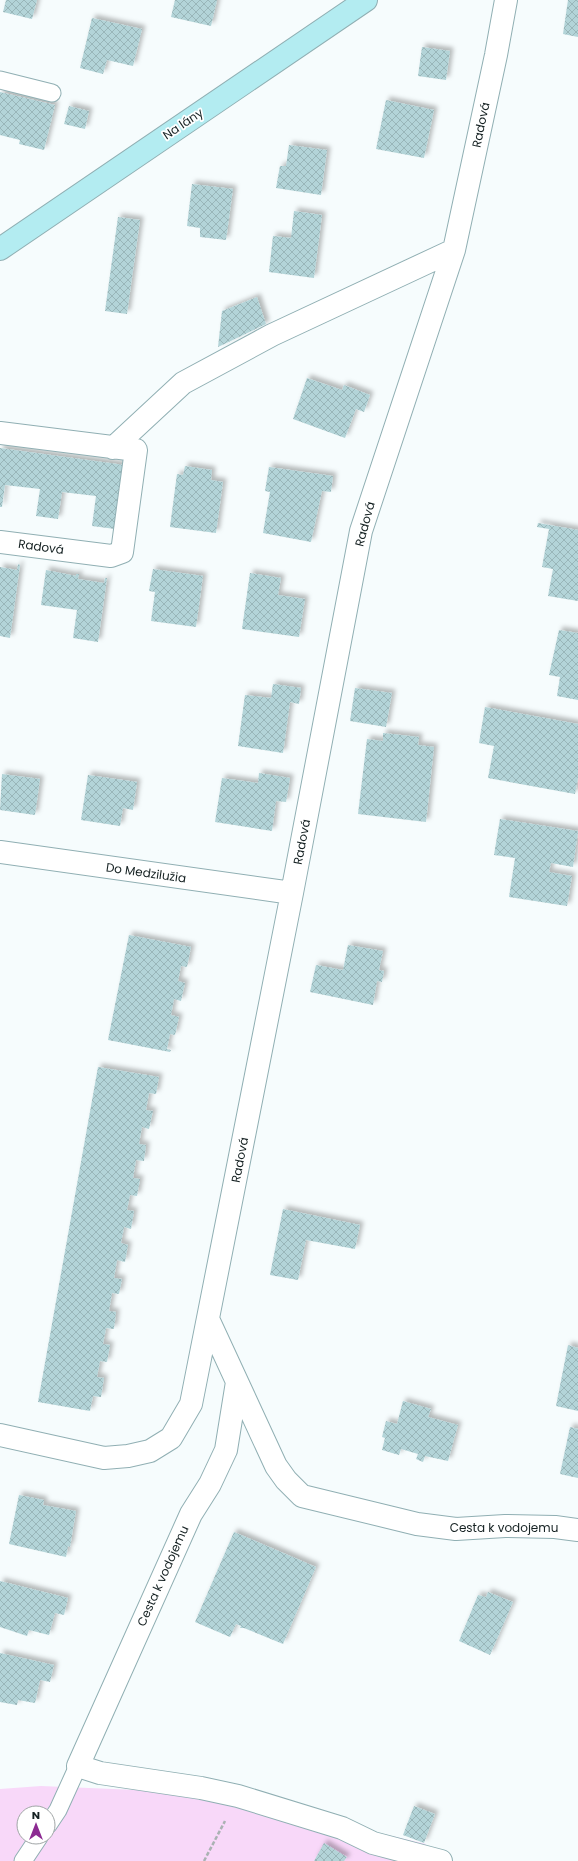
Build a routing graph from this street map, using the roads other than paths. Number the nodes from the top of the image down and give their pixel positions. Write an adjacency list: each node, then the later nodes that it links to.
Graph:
1 (366, 0): 5 (street, Na lány)
2 (506, 0): 6 (street, Radová)
3 (0, 80): 4 (lane)
4 (52, 93)
5 (0, 249)
6 (454, 250): 8 (street); 11 (street, Radová)
7 (0, 433): 8 (street, Radová)
8 (113, 448): 9 (street, Radová)
9 (0, 542)
10 (0, 852): 11 (street, Do Medzilužia)
11 (292, 893): 12 (street, Radová)
12 (209, 1321): 13 (street, Cesta k vodojemu); 14 (street, Radová)
13 (237, 1382): 15 (street, Cesta k vodojemu); 16 (street, Cesta k vodojemu)
14 (0, 1434)
15 (578, 1530)
16 (78, 1766): 17 (lane); 19 (street)
17 (56, 1813)
18 (34, 1845): 20 (lane)
19 (398, 1856): 21 (street)
20 (23, 1861)
21 (441, 1861)

